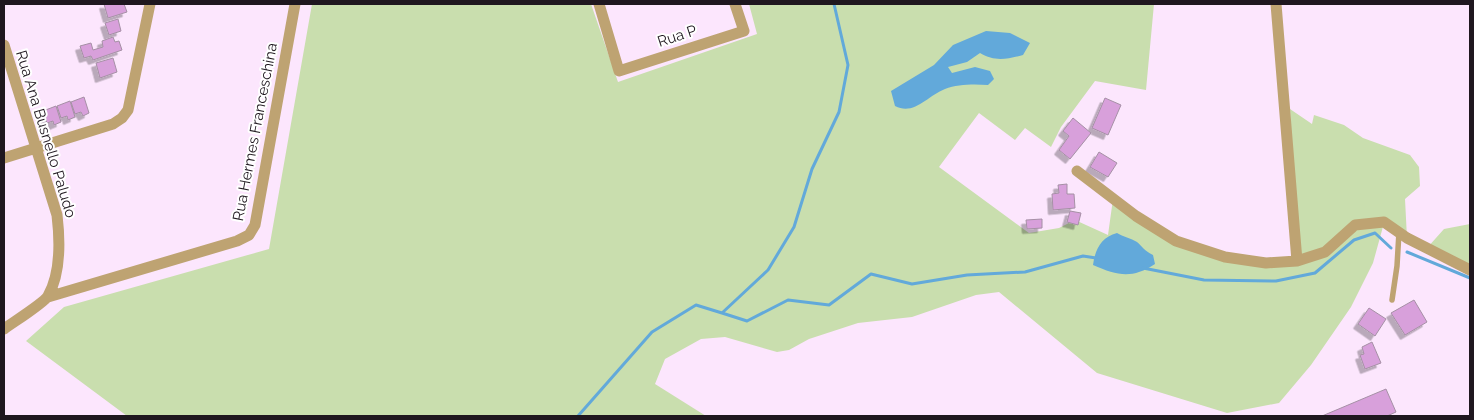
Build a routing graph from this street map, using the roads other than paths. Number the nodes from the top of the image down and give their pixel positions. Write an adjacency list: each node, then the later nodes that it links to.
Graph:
1 (150, 4): 7 (street)
2 (295, 4): 13 (street, Rua Hermes Franceschina)
3 (599, 4): 4 (street, Rua P)
4 (735, 4)
5 (1276, 4): 11 (street)
6 (4, 45): 7 (street, Rua Ana Busnello Paludo)
7 (36, 148): 8 (street); 13 (street, Rua Ana Busnello Paludo)
8 (4, 158)
9 (1077, 171): 11 (street)
10 (1399, 232): 11 (street); 12 (street); 14 (lane)
11 (1296, 261)
12 (1470, 270)
13 (48, 297): 15 (street)
14 (1392, 300)
15 (4, 329)

